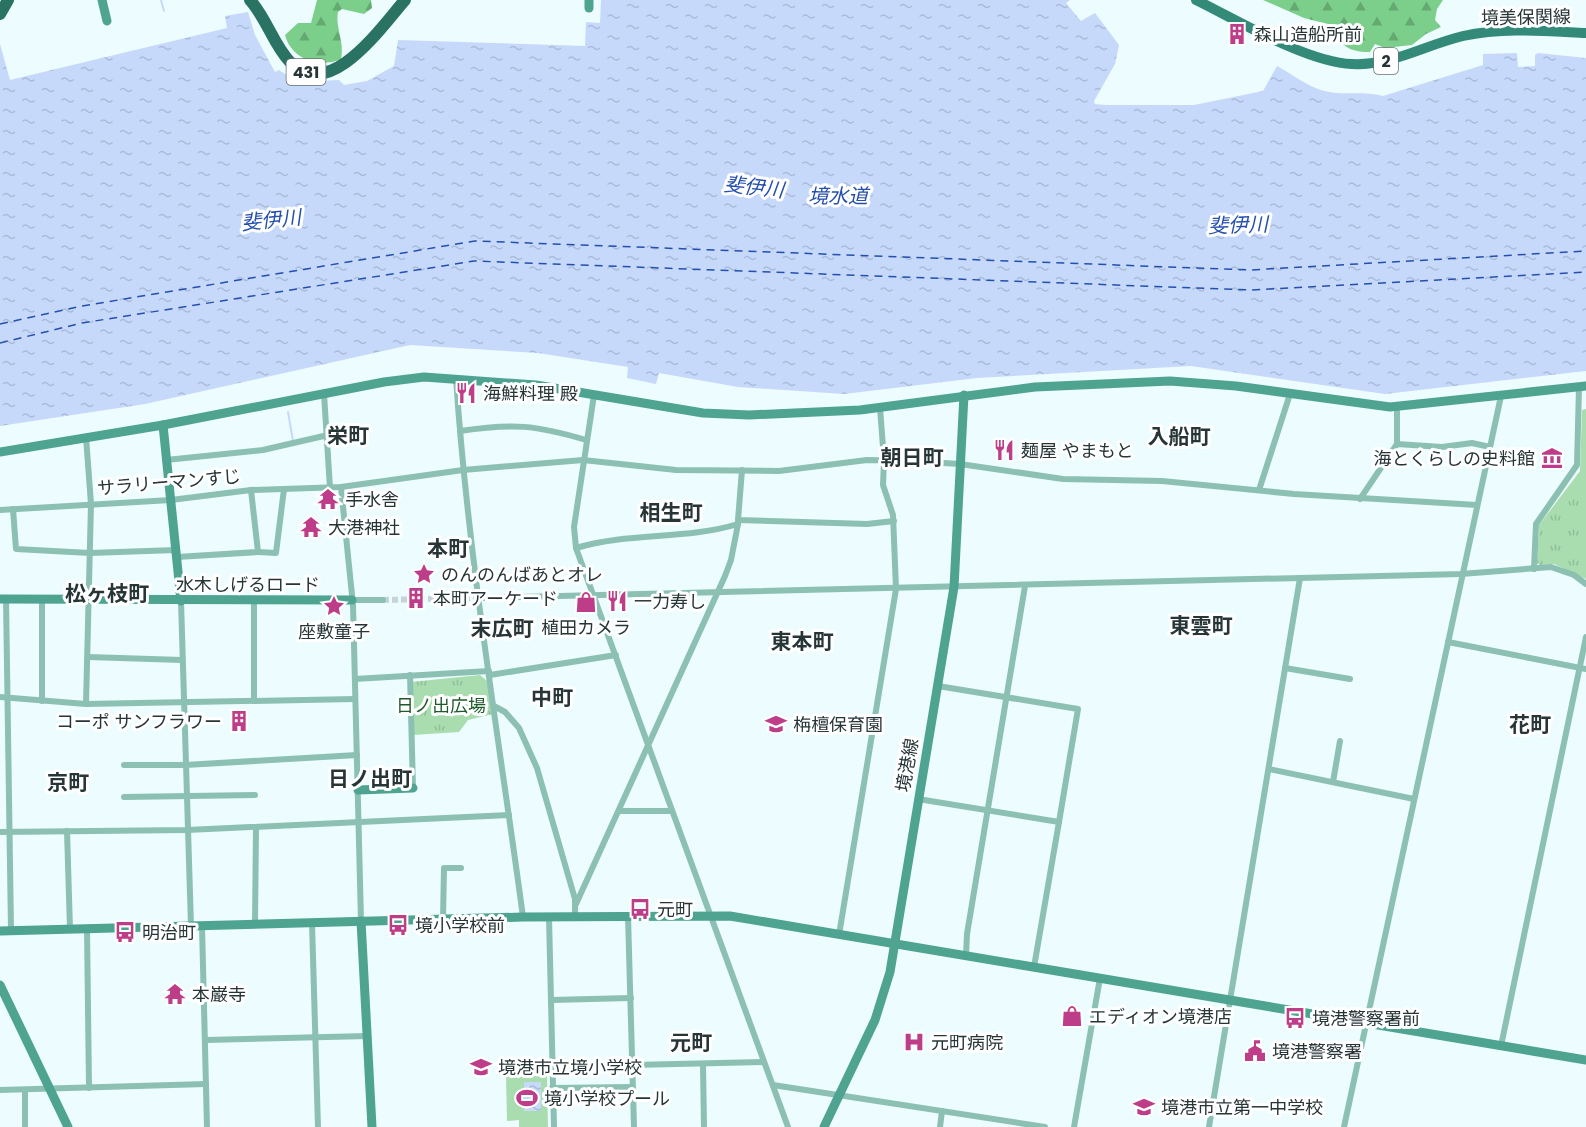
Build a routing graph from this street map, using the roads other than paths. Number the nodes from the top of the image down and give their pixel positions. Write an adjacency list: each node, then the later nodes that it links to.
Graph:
1 (8, 0): 7 (highway)
2 (102, 0): 8 (street)
3 (250, 0): 6 (highway, 431)
4 (405, 0): 6 (highway, 431)
5 (1196, 0): 9 (main road, 境美保関線 / 2)
6 (260, 5)
7 (0, 14)
8 (107, 21)
9 (1586, 33)
10 (456, 378): 12 (street); 14 (street); 20 (street)
11 (1583, 386): 16 (street); 50 (street)
12 (324, 394): 19 (street); 21 (street)
13 (1290, 394): 15 (street); 17 (street); 37 (street)
14 (594, 395): 18 (street); 23 (street)
15 (964, 395): 18 (street); 30 (street, 境港線)
16 (1501, 396): 17 (street); 25 (street)
17 (1397, 406): 24 (street)
18 (880, 408): 29 (street)
19 (163, 425): 22 (street); 27 (street)
20 (460, 431): 23 (street); 31 (street)
21 (328, 435): 27 (street); 34 (street)
22 (86, 437): 26 (street); 40 (street)
23 (586, 440): 28 (street)
24 (1397, 444): 25 (street); 38 (street)
25 (1490, 447): 41 (street)
26 (0, 452)
27 (166, 460): 39 (street)
28 (583, 460): 31 (street, サラリーマンすじ); 32 (street, サラリーマンすじ); 46 (street)
29 (884, 460): 30 (street, サラリーマンすじ); 32 (street, サラリーマンすじ); 44 (street)
30 (960, 464): 37 (street, サラリーマンすじ); 55 (street, 境港線)
31 (463, 470): 33 (street, サラリーマンすじ); 59 (street)
32 (742, 470): 45 (street)
33 (340, 487): 34 (street, サラリーマンすじ); 63 (street)
34 (330, 488): 35 (street, サラリーマンすじ)
35 (284, 489): 36 (street, サラリーマンすじ); 47 (street)
36 (251, 490): 39 (street, サラリーマンすじ); 47 (street)
37 (1259, 490): 38 (street, サラリーマンすじ)
38 (1360, 499): 41 (street, サラリーマンすじ)
39 (171, 500): 40 (street, サラリーマンすじ); 49 (street)
40 (91, 504): 42 (street, サラリーマンすじ); 48 (street)
41 (1477, 505): 51 (street)
42 (13, 509): 43 (street, サラリーマンすじ); 48 (street)
43 (0, 510)
44 (894, 521): 45 (street); 56 (street)
45 (738, 522): 46 (street); 57 (street)
46 (576, 548): 58 (street)
47 (258, 552): 49 (street)
48 (90, 553): 49 (street); 62 (street)
49 (176, 554): 65 (street)
50 (1534, 569): 51 (street); 53 (street)
51 (1461, 574): 52 (street); 68 (street)
52 (1300, 578): 54 (street); 72 (street)
53 (1586, 584)
54 (1024, 586): 55 (street); 80 (street)
55 (954, 587): 56 (street); 78 (street, 境港線)
56 (896, 589): 57 (street); 130 (street)
57 (718, 592): 58 (street); 89 (street)
58 (594, 595): 59 (street); 69 (street)
59 (477, 598): 74 (street)
60 (3, 599): 61 (street, 水木しげるロード); 81 (street)
61 (42, 599): 62 (street, 水木しげるロード); 83 (street)
62 (89, 599): 65 (street, 水木しげるロード); 70 (street)
63 (352, 600): 64 (street); 66 (street, 水木しげるロード); 76 (street)
64 (383, 600)
65 (181, 601): 66 (street, 水木しげるロード); 71 (street)
66 (254, 601): 84 (street)
67 (1586, 637): 73 (street)
68 (1448, 642): 73 (street); 101 (street)
69 (616, 655): 74 (street); 89 (street)
70 (88, 657): 71 (street); 86 (street)
71 (182, 660): 85 (street)
72 (1285, 668): 77 (street); 93 (street)
73 (1583, 669): 143 (street)
74 (489, 673): 75 (street); 87 (street)
75 (410, 675): 76 (street); 95 (street)
76 (355, 679): 82 (street)
77 (1350, 679)
78 (938, 686): 80 (street); 100 (street, 境港線)
79 (0, 697): 81 (street)
80 (1007, 697): 103 (street); 106 (street)
81 (8, 698): 83 (street); 112 (street)
82 (355, 699): 84 (street); 90 (street)
83 (42, 701): 86 (street)
84 (254, 701): 85 (street)
85 (183, 703): 86 (street); 92 (street)
86 (86, 705)
87 (494, 706): 105 (street); 114 (street)
88 (1340, 741): 94 (street)
89 (649, 746): 102 (street); 104 (street)
90 (357, 755): 92 (street); 96 (street)
91 (124, 765): 92 (street)
92 (185, 765): 99 (street)
93 (1269, 769): 94 (street); 138 (street)
94 (1333, 782): 101 (street)
95 (413, 788): 96 (street)
96 (358, 790): 107 (street)
97 (255, 795): 99 (street)
98 (124, 797): 99 (street)
99 (186, 797): 109 (street)
100 (918, 799): 103 (street); 131 (street, 境港線)
101 (1414, 800): 139 (street)
102 (672, 811): 104 (street); 115 (street)
103 (989, 811): 106 (street); 132 (street)
104 (619, 812): 114 (street)
105 (509, 815): 107 (street); 117 (street)
106 (1059, 822): 133 (street)
107 (359, 823): 108 (street); 121 (street)
108 (256, 827): 109 (street); 123 (street)
109 (187, 830): 110 (street); 124 (street)
110 (67, 831): 112 (street); 127 (street)
111 (0, 832): 112 (street)
112 (9, 832): 128 (street)
113 (462, 868): 120 (street)
114 (576, 904): 119 (street)
115 (710, 915): 116 (street); 130 (street); 145 (street)
116 (628, 916): 119 (street); 136 (street)
117 (523, 917): 118 (street); 120 (street)
118 (549, 917): 119 (street); 137 (street)
119 (575, 917)
120 (443, 919): 121 (street)
121 (361, 921): 122 (street); 140 (street)
122 (312, 923): 123 (street); 141 (street)
123 (255, 924): 125 (street)
124 (191, 926): 125 (street); 126 (street)
125 (202, 926): 142 (street)
126 (87, 928): 127 (street); 151 (street)
127 (70, 929): 128 (street)
128 (11, 930): 129 (street)
129 (0, 931)
130 (839, 935): 131 (street)
131 (894, 945): 132 (street); 156 (street, 境港線)
132 (966, 956): 133 (street)
133 (1034, 967): 134 (street)
134 (1100, 978): 138 (street); 170 (street)
135 (0, 985): 153 (street)
136 (630, 998): 137 (street); 147 (street)
137 (551, 1000): 152 (street)
138 (1231, 1000): 139 (street); 171 (street)
139 (1367, 1023): 143 (street); 172 (street)
140 (368, 1036): 141 (street); 162 (street)
141 (314, 1038): 142 (street); 161 (street)
142 (206, 1040): 148 (street)
143 (1501, 1046): 144 (street)
144 (1586, 1060)
145 (763, 1062): 146 (street); 149 (street)
146 (703, 1064): 147 (street); 165 (street)
147 (633, 1065): 150 (street)
148 (206, 1084): 151 (street); 160 (street)
149 (773, 1085): 156 (street); 166 (street)
150 (633, 1087): 152 (street); 164 (street)
151 (89, 1088): 153 (street)
152 (552, 1088): 163 (street)
153 (50, 1089): 155 (street); 159 (street)
154 (0, 1090): 155 (street)
155 (24, 1090): 158 (street)
156 (842, 1094): 157 (street); 167 (street, 境港線)
157 (942, 1111): 168 (street); 169 (street)
158 (25, 1127)
159 (68, 1127)
160 (207, 1127)
161 (318, 1127)
162 (372, 1127)
163 (554, 1127)
164 (634, 1127)
165 (704, 1127)
166 (788, 1127)
167 (824, 1127)
168 (940, 1127)
169 (1045, 1127)
170 (1074, 1127)
171 (1209, 1127)
172 (1344, 1127)

